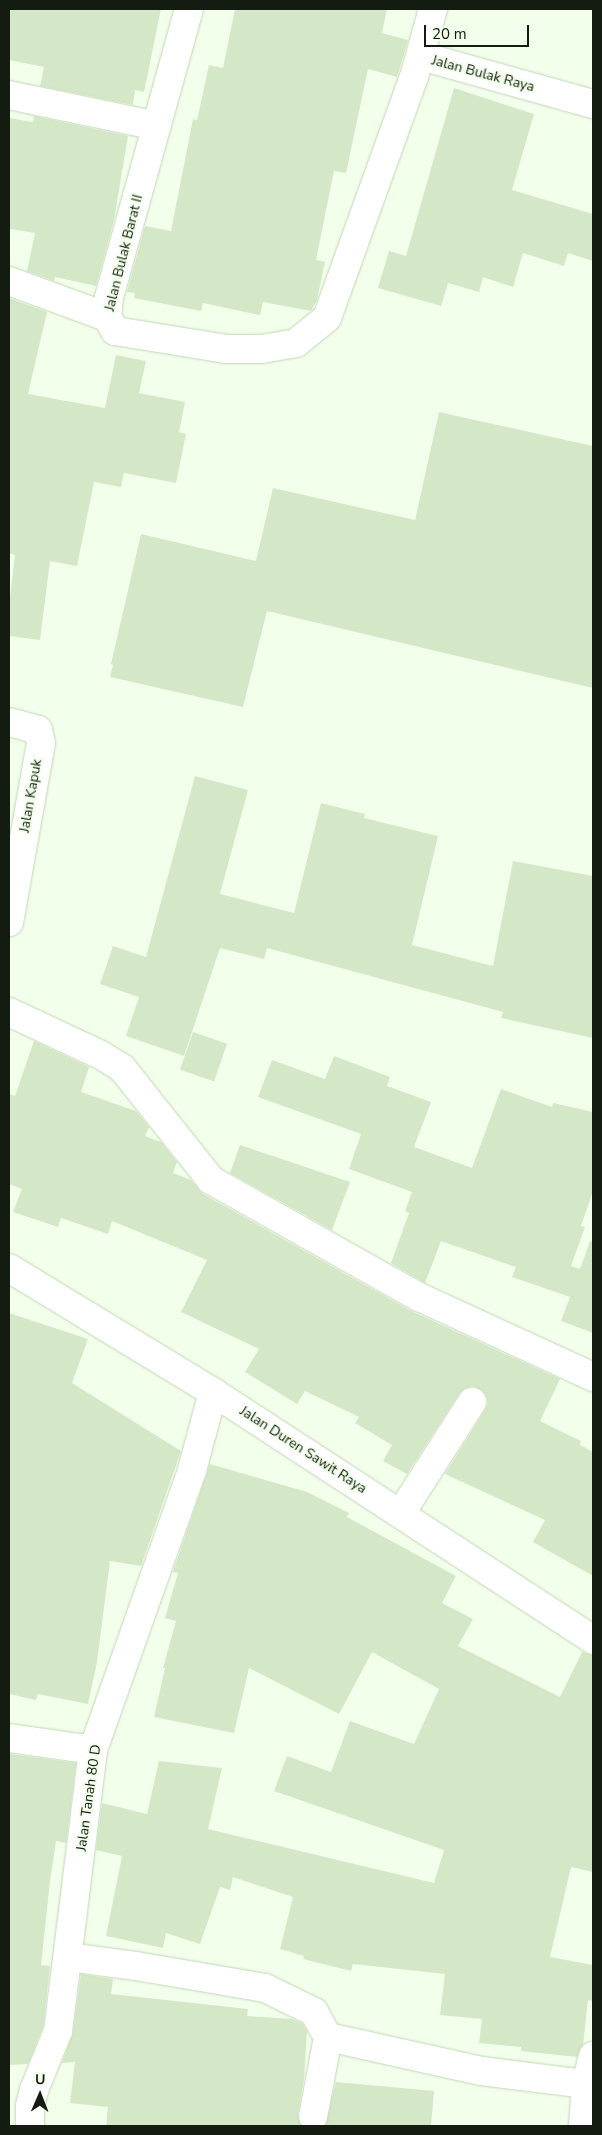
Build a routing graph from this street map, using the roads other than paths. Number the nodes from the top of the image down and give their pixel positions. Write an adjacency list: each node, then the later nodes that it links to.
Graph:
1 (189, 9): 6 (street, Jalan Bulak Barat II)
2 (433, 9): 3 (street, Jalan Bulak Raya)
3 (420, 56): 5 (street, Jalan Bulak Raya); 8 (street, Jalan Bulak Barat II)
4 (9, 95): 6 (street)
5 (593, 104)
6 (157, 126): 8 (street, Jalan Bulak Barat II)
7 (9, 281): 8 (street)
8 (107, 317)
9 (9, 722): 10 (street, Jalan Kapuk)
10 (9, 922)
11 (9, 1012): 13 (street)
12 (9, 1268): 14 (street, Jalan Duren Sawit Raya)
13 (593, 1377)
14 (213, 1392): 16 (street, Jalan Duren Sawit Raya); 19 (street, Jalan Tanah 80 D)
15 (472, 1402): 16 (street)
16 (401, 1514): 17 (street, Jalan Duren Sawit Raya)
17 (593, 1640)
18 (9, 1738): 19 (street)
19 (93, 1750): 20 (street, Jalan Tanah 80 D)
20 (68, 1957): 21 (street); 25 (street, Jalan Tanah 80 D)
21 (328, 2037): 23 (street); 24 (street)
22 (593, 2056): 23 (street)
23 (586, 2084): 26 (street)
24 (313, 2117)
25 (30, 2126)
26 (583, 2126)

